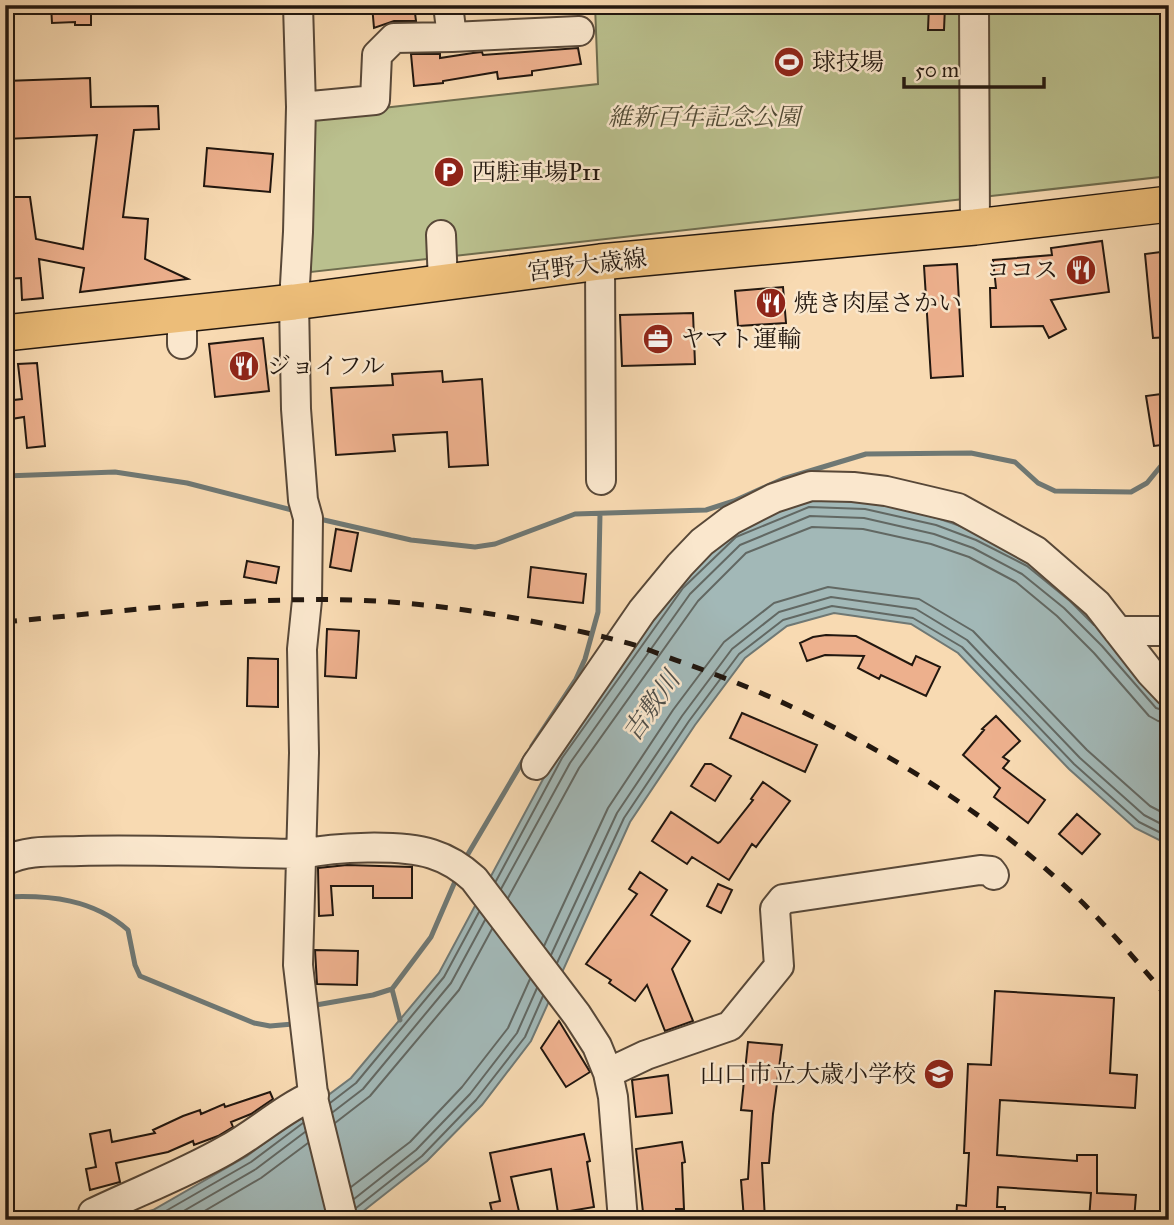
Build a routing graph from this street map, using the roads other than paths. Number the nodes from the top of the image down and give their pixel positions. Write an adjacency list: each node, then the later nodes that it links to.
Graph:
1 (298, 5): 6 (street)
2 (448, 5): 5 (street)
3 (974, 5): 8 (street)
4 (579, 31): 5 (street)
5 (452, 37): 6 (street)
6 (301, 107): 12 (street)
7 (1169, 204): 8 (main road, 宮野大歳線)
8 (975, 226): 10 (main road, 宮野大歳線)
9 (441, 235): 11 (street)
10 (600, 262): 11 (main road, 宮野大歳線); 14 (street)
11 (443, 283): 12 (main road, 宮野大歳線)
12 (294, 302): 13 (main road, 宮野大歳線); 19 (street)
13 (5, 333)
14 (601, 480)
15 (1118, 631): 16 (street); 17 (street); 18 (street)
16 (1169, 631)
17 (1169, 692)
18 (536, 765)
19 (302, 854): 20 (street); 22 (street); 23 (street)
20 (5, 861)
21 (994, 875): 22 (street)
22 (608, 1073): 26 (street)
23 (314, 1099): 24 (street); 25 (street)
24 (93, 1213)
25 (343, 1220)
26 (623, 1220)

